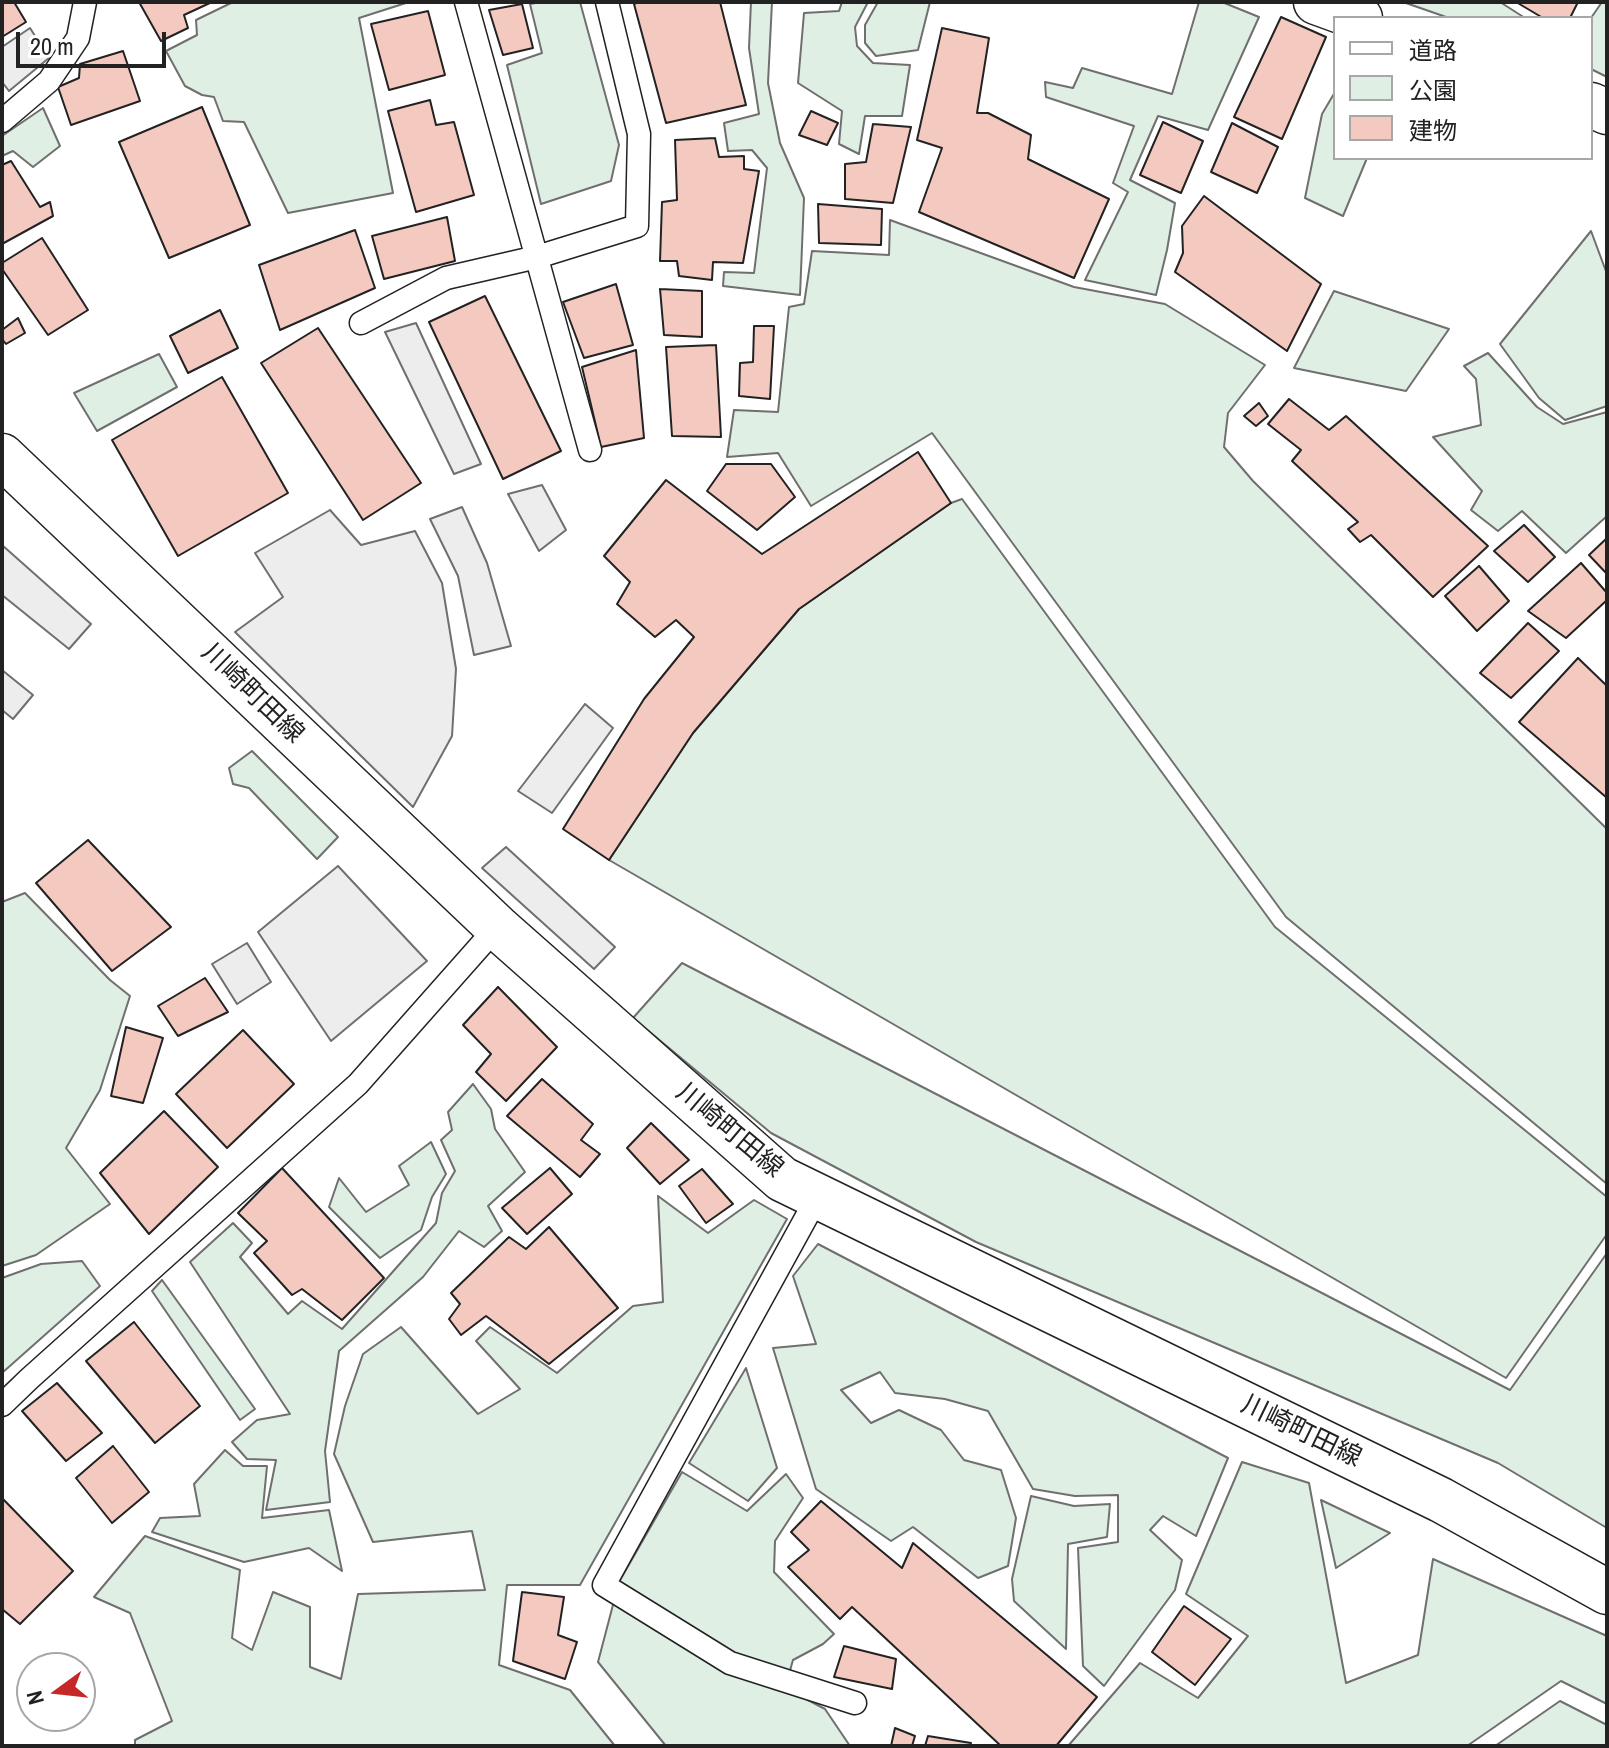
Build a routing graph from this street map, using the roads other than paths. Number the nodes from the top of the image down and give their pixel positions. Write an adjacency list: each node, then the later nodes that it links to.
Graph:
1 (85, 2): 6 (lane)
2 (466, 2): 7 (lane)
3 (607, 2): 7 (lane)
4 (1316, 2): 5 (main road)
5 (1354, 16)
6 (2, 121)
7 (537, 257): 8 (lane); 9 (lane)
8 (361, 323)
9 (590, 450)
10 (2, 456): 11 (main road, 川崎町田線)
11 (497, 927): 12 (main road, 川崎町田線); 13 (lane)
12 (818, 1196): 14 (main road, 川崎町田線); 15 (lane)
13 (2, 1405)
14 (1607, 1592)
15 (855, 1703)

